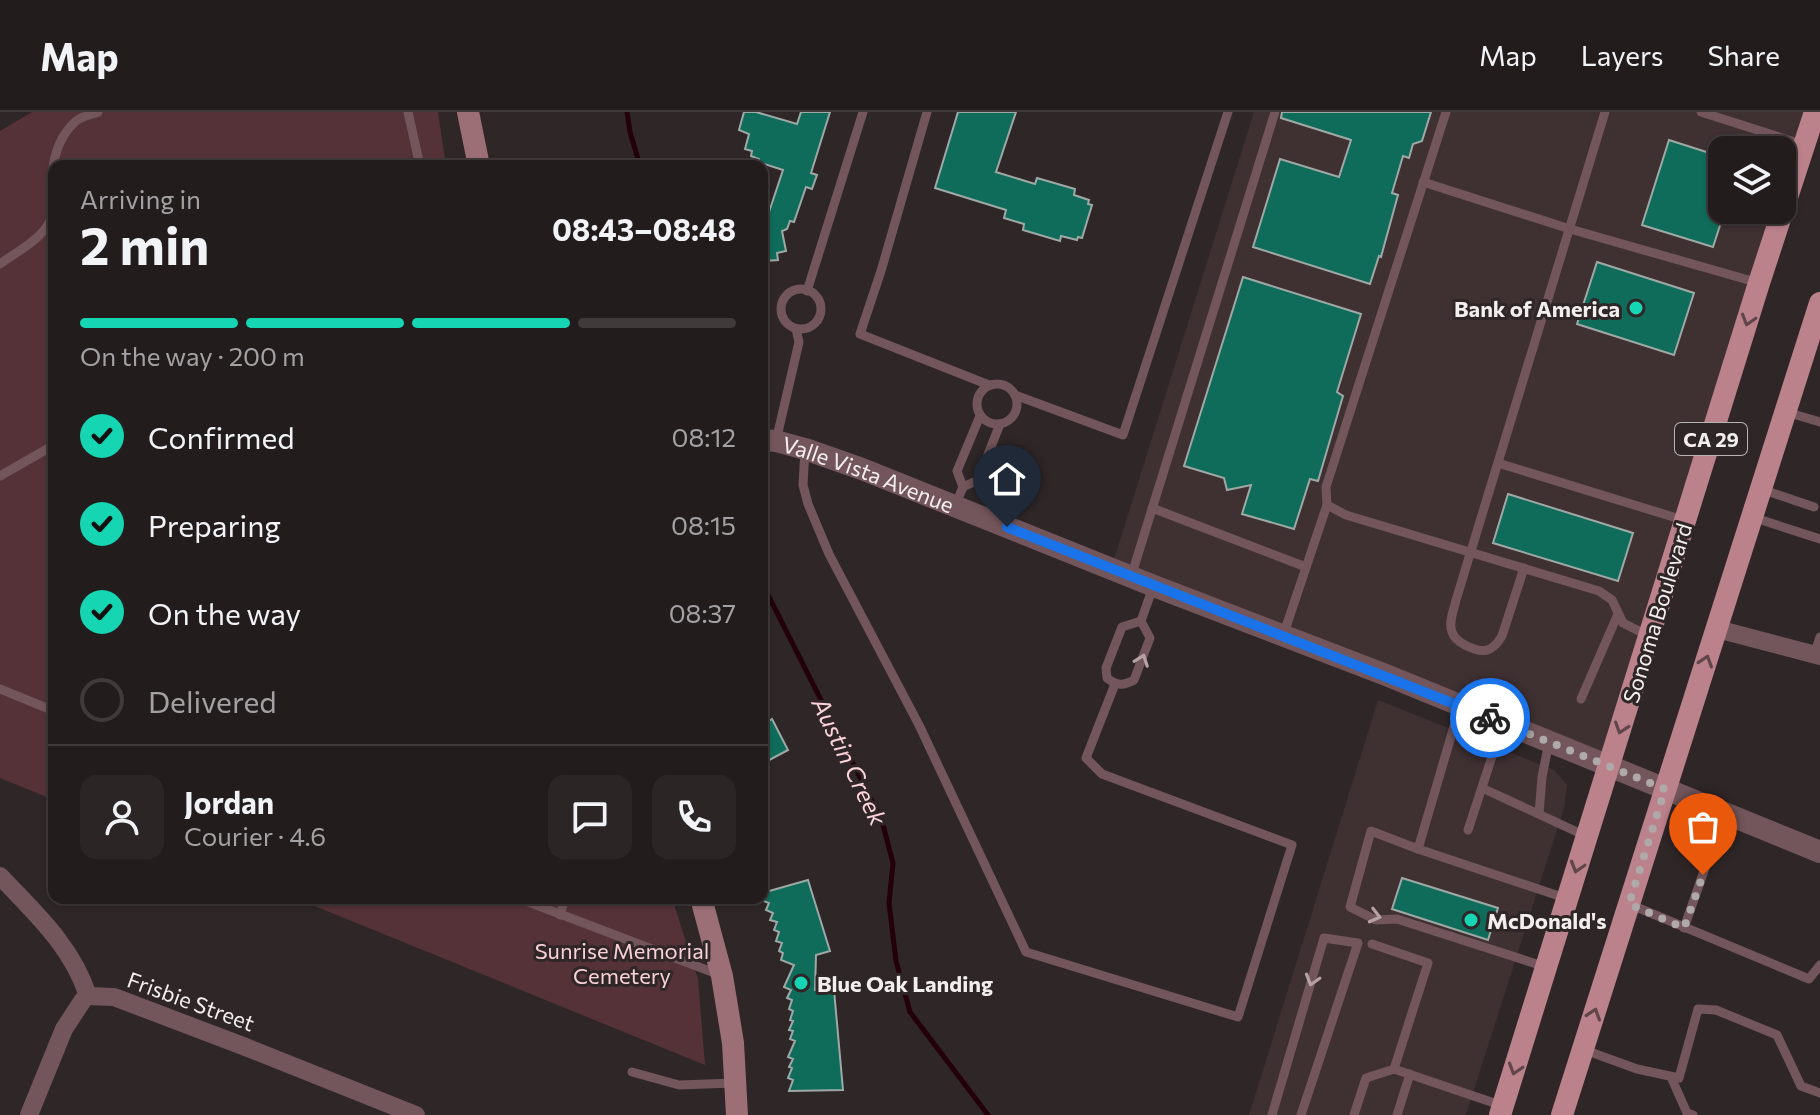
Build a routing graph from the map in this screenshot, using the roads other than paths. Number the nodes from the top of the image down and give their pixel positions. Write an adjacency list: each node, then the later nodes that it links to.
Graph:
1 (98, 112): 13 (lane)
2 (408, 112): 14 (lane)
3 (468, 112): 15 (main road)
4 (863, 112): 21 (lane)
5 (927, 112): 24 (lane)
6 (1228, 112): 25 (lane)
7 (1275, 112): 39 (lane)
8 (1446, 112): 16 (lane)
9 (1605, 112): 18 (lane)
10 (1701, 112): 12 (lane)
11 (1815, 112): 12 (main road, Sonoma Boulevard / CA 29)
12 (1804, 145): 20 (main road, Sonoma Boulevard / CA 29)
13 (55, 160)
14 (419, 160)
15 (478, 160)
16 (1423, 182): 18 (lane); 37 (lane)
17 (48, 225): 19 (lane)
18 (1570, 229): 20 (lane); 33 (lane)
19 (0, 264)
20 (1759, 283): 41 (main road, Sonoma Boulevard / CA 29, one-way to 41)
21 (807, 291): 23 (lane); 23 (lane)
22 (1818, 315): 26 (main road, CA 29)
23 (796, 329): 30 (lane)
24 (989, 385): 25 (lane); 27 (lane)
25 (1015, 395): 29 (lane)
26 (1786, 412): 28 (lane); 35 (main road, CA 29)
27 (980, 416): 29 (lane); 36 (lane)
28 (1820, 422)
29 (1000, 424): 36 (lane)
30 (769, 440): 32 (street, Valle Vista Avenue)
31 (48, 448): 34 (lane)
32 (805, 449): 36 (street, Valle Vista Avenue); 54 (lane)
33 (1498, 463): 41 (lane); 43 (lane)
34 (0, 476)
35 (1761, 489): 38 (lane); 40 (main road, CA 29)
36 (959, 497): 46 (street, Valle Vista Avenue)
37 (1327, 505): 43 (lane); 44 (lane)
38 (1814, 507)
39 (1152, 508): 44 (lane); 46 (lane)
40 (1752, 517): 42 (lane); 50 (main road, CA 29)
41 (1686, 521): 52 (main road, Sonoma Boulevard / CA 29)
42 (1820, 539)
43 (1470, 552): 45 (lane); 45 (lane)
44 (1306, 567): 51 (lane)
45 (1524, 568): 48 (lane)
46 (1131, 577): 47 (street, Valle Vista Avenue)
47 (1154, 586): 49 (lane); 51 (street, Valle Vista Avenue)
48 (1618, 614): 52 (lane); 56 (lane)
49 (1141, 621): 54 (lane); 54 (lane, one-way to 49)
50 (1717, 629): 53 (street); 63 (main road, CA 29, one-way to 50)
51 (1283, 636): 57 (street, Valle Vista Avenue)
52 (1650, 636): 61 (main road, Sonoma Boulevard / CA 29, one-way to 61)
53 (1818, 649)
54 (1115, 684)
55 (0, 689): 58 (lane)
56 (1581, 699)
57 (1460, 706): 59 (street, Valle Vista Avenue); 69 (lane)
58 (48, 709)
59 (1503, 723): 60 (street, Valle Vista Avenue); 62 (lane)
60 (1549, 742): 61 (street, Valle Vista Avenue); 64 (lane)
61 (1608, 766): 63 (street, Valle Vista Avenue); 66 (main road, Sonoma Boulevard / CA 29)
62 (1482, 788): 64 (lane); 65 (lane)
63 (1665, 789): 67 (street, Valle Vista Avenue); 75 (main road, CA 29)
64 (1539, 814): 66 (lane)
65 (1468, 830)
66 (1586, 836): 71 (main road, Sonoma Boulevard / CA 29, one-way to 71)
67 (1818, 847)
68 (1712, 848): 77 (lane)
69 (1418, 849): 71 (lane); 80 (lane, one-way to 80)
70 (0, 876): 82 (street)
71 (1567, 898): 80 (main road, Sonoma Boulevard / CA 29)
72 (533, 904): 76 (lane)
73 (563, 904): 76 (lane)
74 (703, 904): 81 (main road)
75 (1629, 904): 77 (lane); 83 (main road, CA 29, one-way to 75)
76 (560, 915): 81 (lane)
77 (1684, 928): 79 (lane)
78 (1372, 944): 84 (lane)
79 (1820, 965)
80 (1546, 967): 90 (main road, Sonoma Boulevard / CA 29, one-way to 90)
81 (722, 976): 88 (main road)
82 (88, 996): 91 (street, Frisbie Street); 92 (street)
83 (1582, 1049): 87 (lane); 98 (main road, CA 29)
84 (1394, 1069): 86 (lane); 96 (lane)
85 (632, 1072): 88 (lane)
86 (1410, 1074): 90 (lane); 97 (lane)
87 (1671, 1077): 89 (lane); 99 (lane)
88 (736, 1083): 93 (main road)
89 (1820, 1093)
90 (1502, 1110)
91 (411, 1114)
92 (29, 1115)
93 (737, 1115)
94 (1272, 1115): 95 (lane, one-way to 94)
95 (1301, 1115)
96 (1354, 1115)
97 (1397, 1115)
98 (1562, 1115)
99 (1693, 1115)

